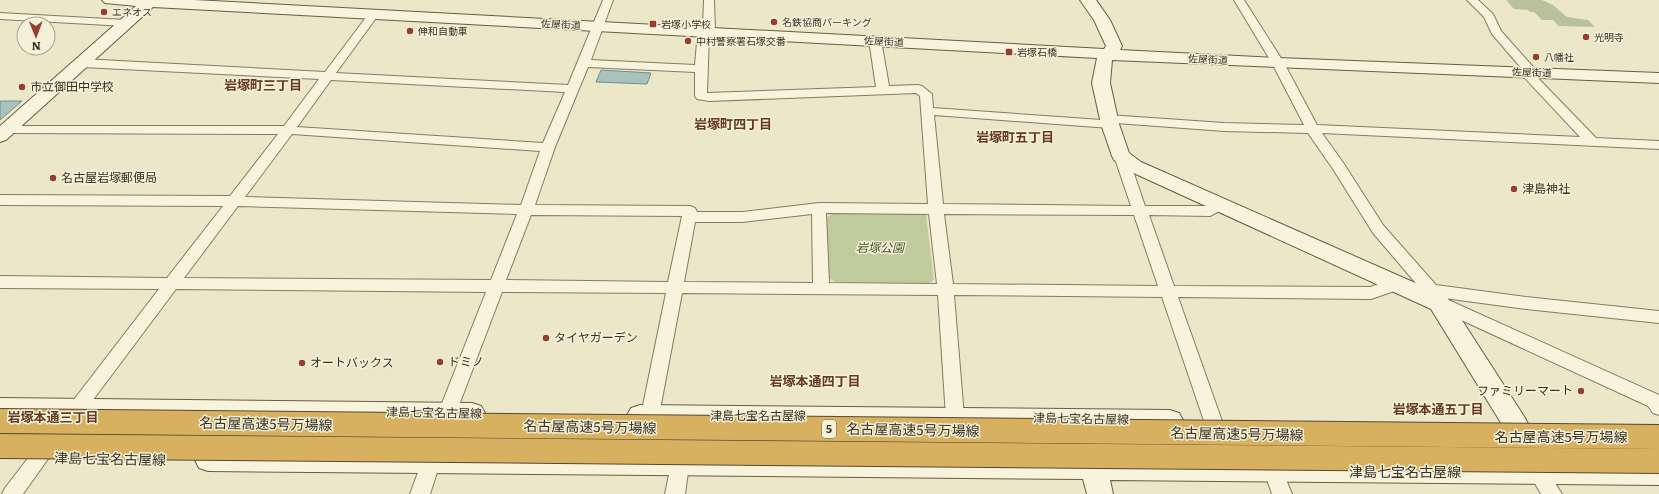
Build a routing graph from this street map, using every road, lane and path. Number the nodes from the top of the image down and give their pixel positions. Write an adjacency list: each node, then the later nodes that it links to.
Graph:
1 (110, 0): 7 (street, 佐屋街道)
2 (608, 0): 12 (street)
3 (709, 0): 13 (street)
4 (1088, 0): 15 (street)
5 (1239, 0): 18 (street)
6 (1472, 0): 20 (street)
7 (149, 2): 8 (street, 佐屋街道); 11 (street)
8 (196, 2): 9 (street, 佐屋街道)
9 (374, 14): 12 (street, 佐屋街道); 21 (street)
10 (0, 16): 11 (street)
11 (126, 23): 16 (street)
12 (599, 26): 13 (street, 佐屋街道); 17 (street)
13 (706, 31): 14 (street, 佐屋街道); 19 (street)
14 (875, 40): 15 (street, 佐屋街道); 24 (street)
15 (1108, 54): 18 (street, 佐屋街道); 26 (street)
16 (82, 63): 21 (street); 29 (street)
17 (584, 63): 19 (street); 23 (street)
18 (1278, 63): 20 (street, 佐屋街道); 27 (street)
19 (701, 69): 24 (street)
20 (1528, 72): 22 (street, 佐屋街道); 30 (street)
21 (328, 76): 23 (street); 28 (street)
22 (1659, 78)
23 (573, 89): 32 (street)
24 (883, 90): 25 (street)
25 (928, 110): 26 (street); 38 (street)
26 (1109, 121): 27 (street); 33 (street)
27 (1314, 129): 30 (street); 50 (street)
28 (288, 130): 29 (street); 32 (street); 35 (street)
29 (4, 133)
30 (1592, 142): 31 (street)
31 (1659, 145)
32 (548, 148): 39 (street)
33 (1120, 156): 36 (street); 40 (street)
34 (0, 200): 35 (street)
35 (233, 200): 39 (street); 43 (street)
36 (1220, 205): 40 (street); 44 (street)
37 (819, 208): 38 (street); 41 (street); 47 (street)
38 (936, 209): 40 (street); 48 (street)
39 (526, 210): 41 (street); 45 (street)
40 (1139, 210): 49 (street)
41 (689, 217): 46 (street)
42 (0, 282): 43 (street)
43 (171, 284): 45 (street); 54 (street)
44 (1397, 284): 49 (street); 50 (street)
45 (497, 286): 46 (street); 55 (street)
46 (676, 288): 47 (street); 56 (street)
47 (821, 289): 48 (street)
48 (946, 290): 49 (street); 57 (street)
49 (1167, 292): 60 (street)
50 (1435, 296): 51 (street); 53 (street); 61 (street)
51 (1659, 317)
52 (0, 408): 54 (street, 津島七宝名古屋線)
53 (1659, 408)
54 (76, 409): 55 (street, 津島七宝名古屋線); 66 (street)
55 (446, 413): 56 (street, 津島七宝名古屋線); 68 (street)
56 (650, 415): 57 (street, 津島七宝名古屋線)
57 (955, 417): 58 (street, 津島七宝名古屋線)
58 (1082, 419): 60 (street, 津島七宝名古屋線); 70 (street)
59 (0, 421): 63 (highway, 名古屋高速5号万場線 / 5, bridge)
60 (1213, 421): 61 (street, 津島七宝名古屋線)
61 (1516, 425): 62 (street, 津島七宝名古屋線); 71 (street)
62 (1659, 425)
63 (1659, 437)
64 (0, 446): 67 (highway, 名古屋高速5号万場線 / 5, bridge)
65 (0, 457): 66 (street, 津島七宝名古屋線)
66 (39, 458): 68 (street, 津島七宝名古屋線); 74 (street)
67 (1659, 462)
68 (432, 463): 69 (street, 津島七宝名古屋線); 75 (street)
69 (680, 465): 70 (street, 津島七宝名古屋線); 76 (street)
70 (1094, 469): 73 (street, 津島七宝名古屋線); 77 (street)
71 (1538, 473): 72 (street, 津島七宝名古屋線); 73 (street, 津島七宝名古屋線); 78 (street)
72 (1659, 473)
73 (1277, 482)
74 (12, 494)
75 (420, 494)
76 (675, 494)
77 (1100, 494)
78 (1552, 494)

